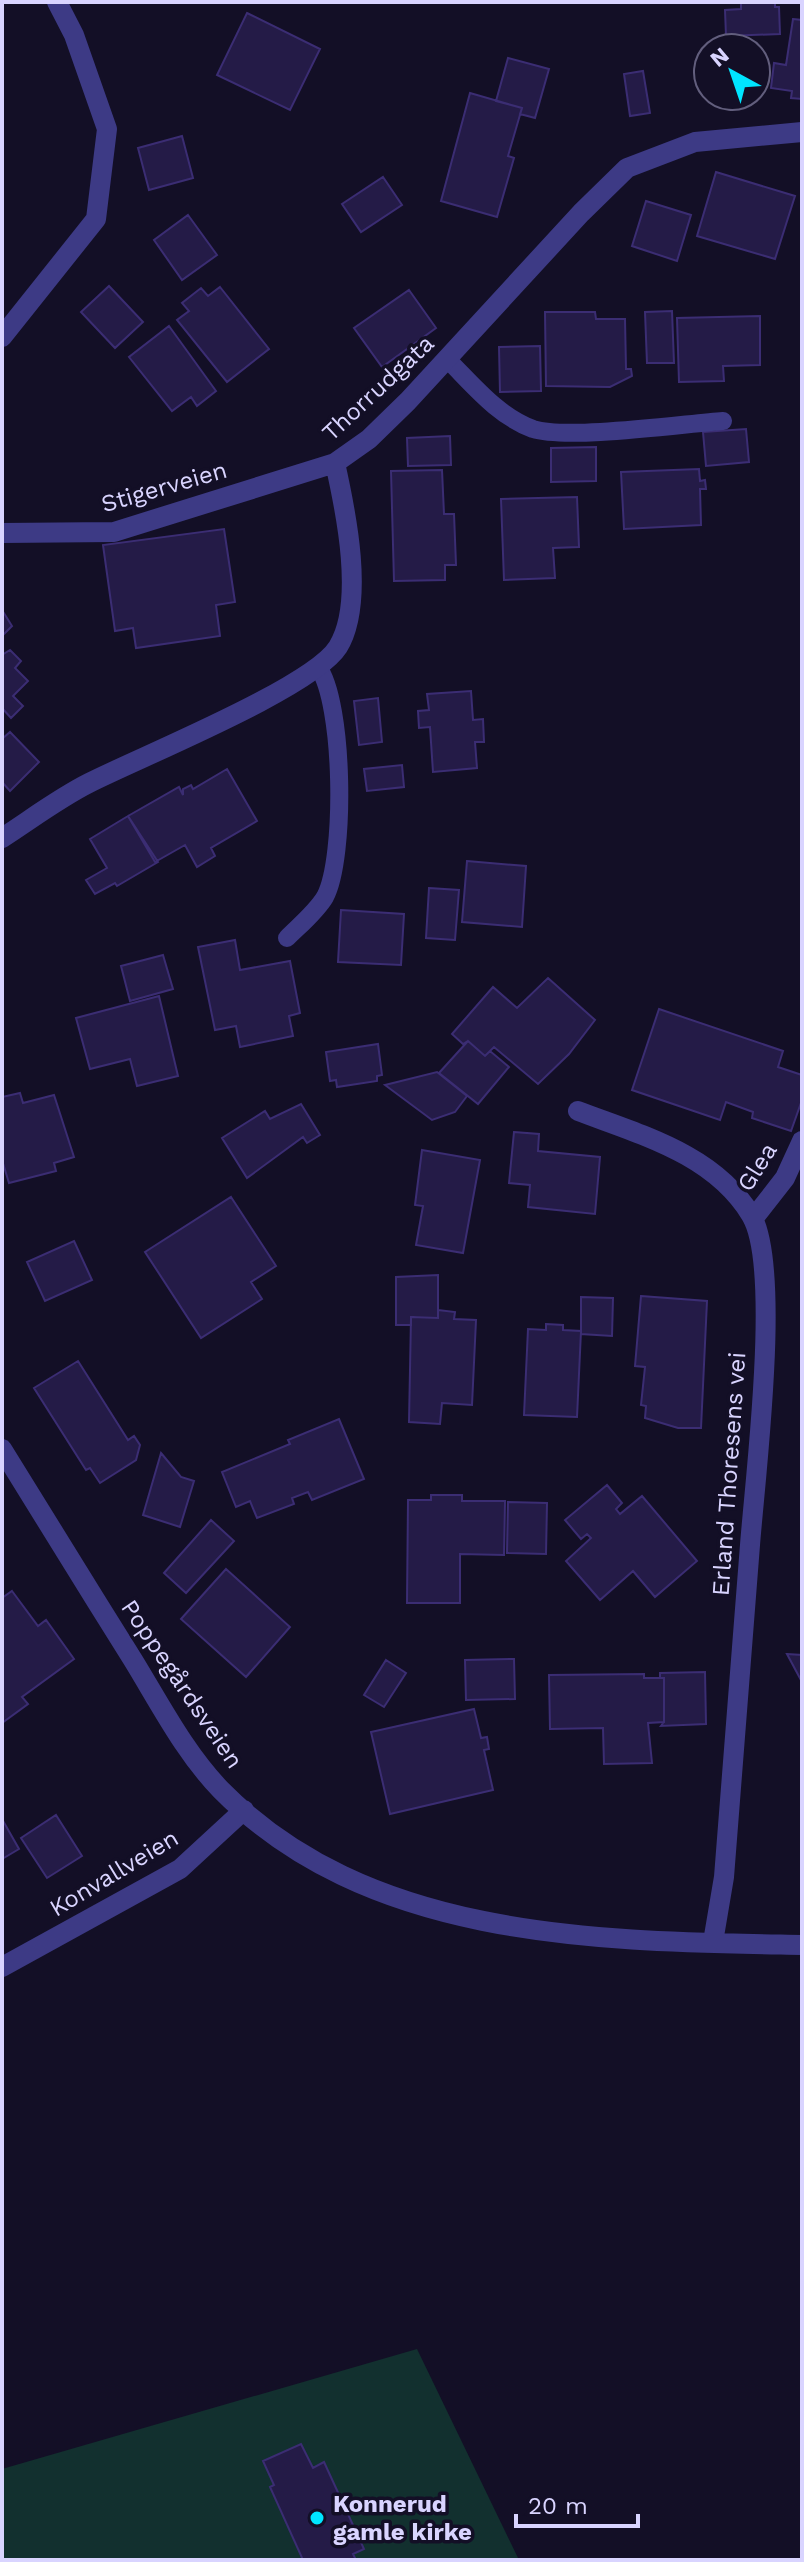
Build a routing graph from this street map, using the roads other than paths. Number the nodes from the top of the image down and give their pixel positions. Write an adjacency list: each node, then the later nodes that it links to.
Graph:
1 (57, 2): 3 (street)
2 (802, 132): 4 (street, Thorrudgata)
3 (2, 337)
4 (448, 360): 5 (lane); 6 (street, Thorrudgata)
5 (723, 421)
6 (335, 463): 7 (street, Stigerveien); 8 (street, Thorrudgata)
7 (2, 533)
8 (318, 667): 9 (street, Thorrudgata); 10 (lane)
9 (2, 838)
10 (287, 938)
11 (578, 1111): 13 (street, Erland Thoresens vei)
12 (802, 1141): 13 (street, Glea)
13 (753, 1219): 16 (street, Erland Thoresens vei)
14 (2, 1449): 15 (street, Poppegårdsveien)
15 (244, 1810): 16 (street, Poppegårdsveien); 18 (street, Konvallveien)
16 (713, 1942): 17 (street, Poppegårdsveien)
17 (802, 1945)
18 (2, 1967)

